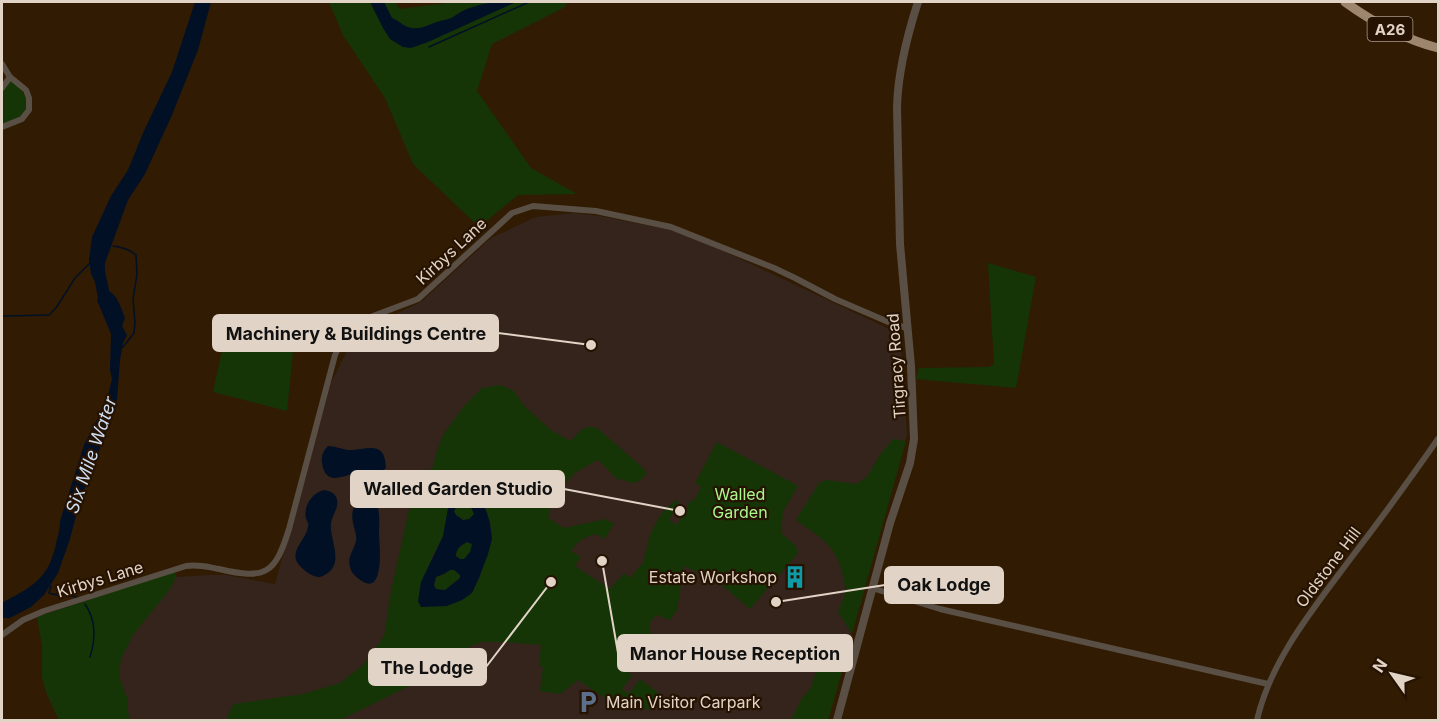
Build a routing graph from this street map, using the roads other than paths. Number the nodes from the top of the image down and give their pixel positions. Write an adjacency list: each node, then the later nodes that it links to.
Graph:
1 (918, 2): 8 (street, Tirgracy Road)
2 (1345, 2): 3 (highway, A26)
3 (1438, 48)
4 (2, 64): 5 (street)
5 (10, 77): 6 (street); 7 (street)
6 (2, 87)
7 (2, 127)
8 (907, 328): 10 (street, Tirgracy Road); 11 (street, Kirbys Lane)
9 (1438, 439): 12 (street, Oldstone Hill)
10 (872, 588): 12 (street); 13 (street, Tirgracy Road)
11 (2, 635)
12 (1268, 684): 14 (street, Oldstone Hill)
13 (837, 720)
14 (1257, 720)

